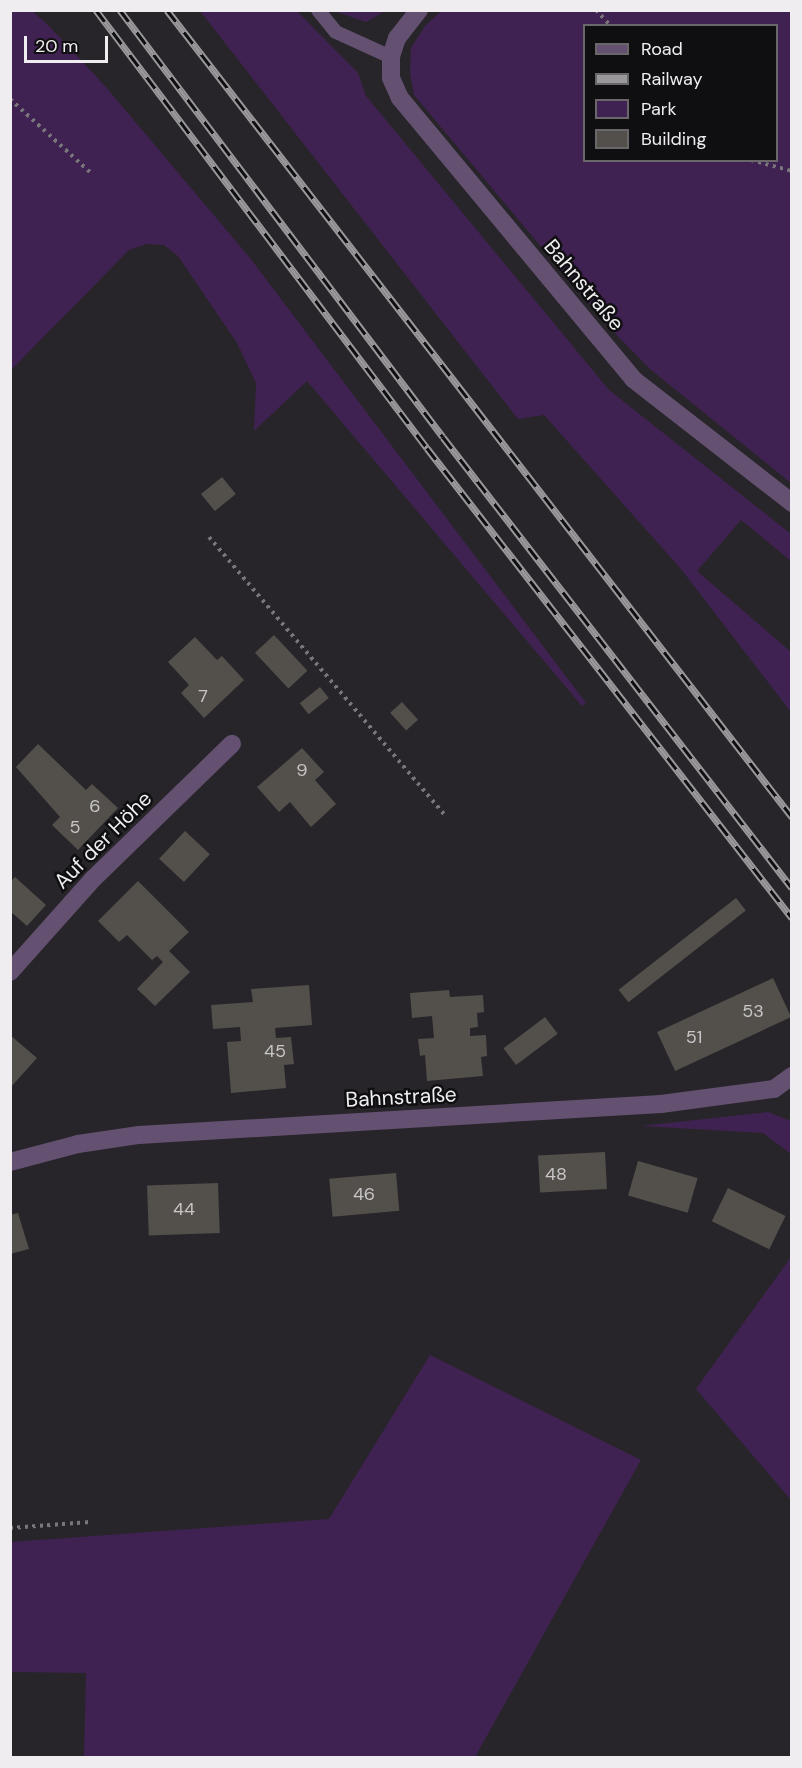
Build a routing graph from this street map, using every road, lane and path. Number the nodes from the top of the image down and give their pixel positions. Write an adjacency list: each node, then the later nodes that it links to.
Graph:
1 (318, 10): 5 (lane)
2 (419, 10): 5 (street)
3 (596, 10): 4 (path)
4 (609, 24)
5 (391, 57): 10 (street, Bahnstraße)
6 (10, 99): 9 (path)
7 (758, 162): 8 (path)
8 (792, 171)
9 (91, 173)
10 (792, 503)
11 (209, 537): 13 (path)
12 (232, 744): 14 (street, Auf der Höhe)
13 (445, 815)
14 (10, 972)
15 (792, 1076): 16 (street, Bahnstraße)
16 (10, 1162)
17 (90, 1522): 18 (path)
18 (10, 1528)

